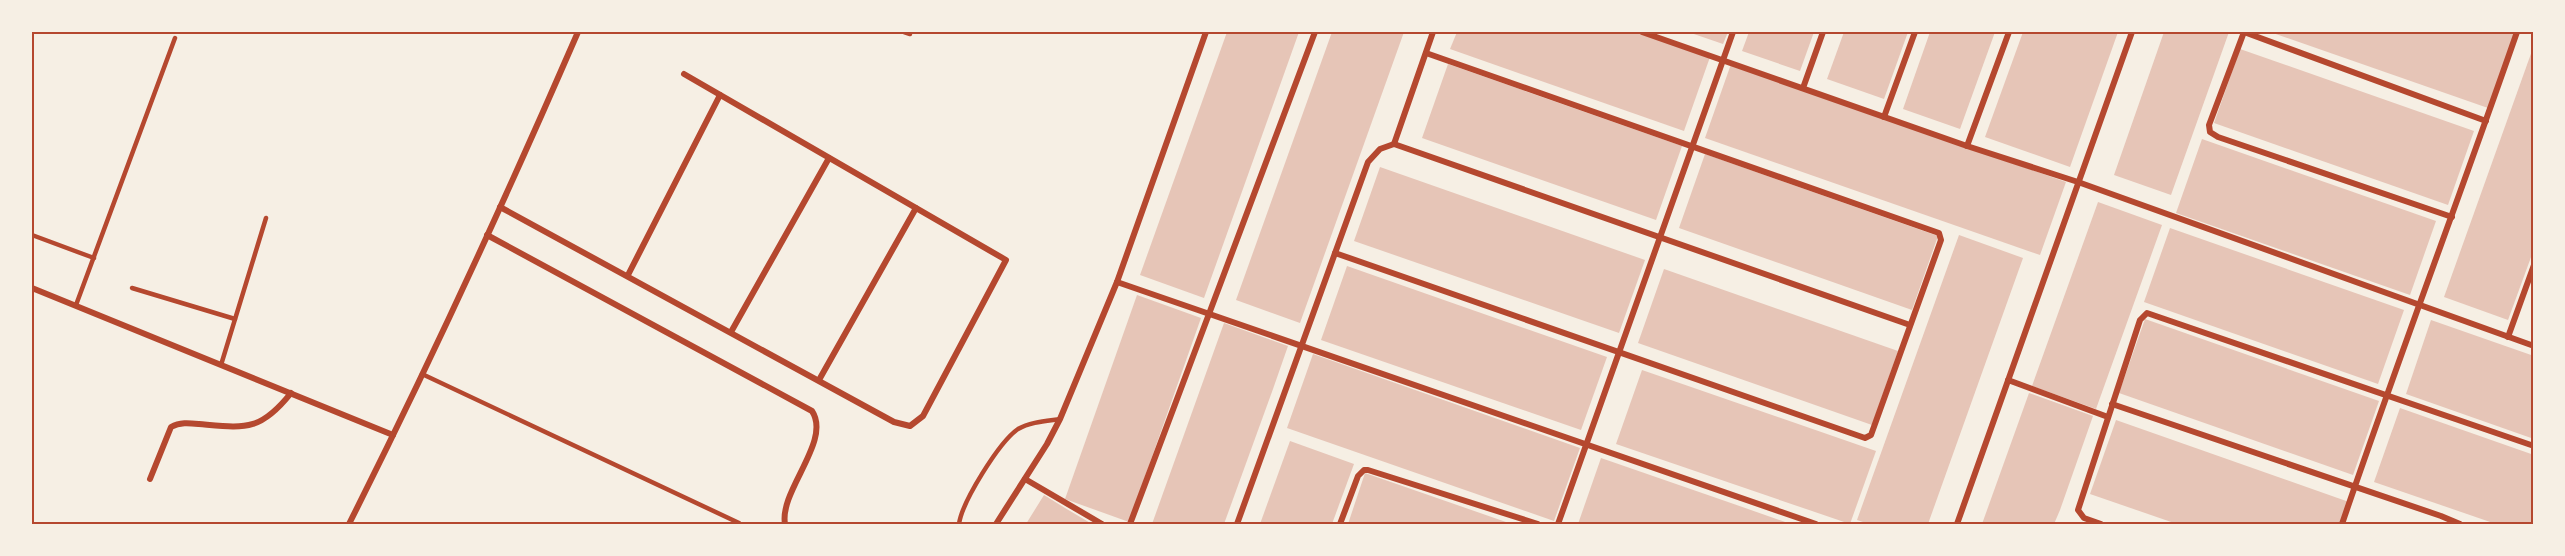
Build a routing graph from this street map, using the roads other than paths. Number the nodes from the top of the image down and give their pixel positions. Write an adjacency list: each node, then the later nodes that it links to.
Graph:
1 (578, 32): 28 (street)
2 (904, 32): 14 (lane)
3 (1206, 32): 39 (street)
4 (1315, 32): 44 (street)
5 (1433, 32): 16 (street)
6 (1642, 32): 17 (street)
7 (1732, 32): 17 (street)
8 (1823, 32): 19 (street)
9 (1916, 32): 21 (street)
10 (2009, 32): 25 (street)
11 (2132, 32): 27 (street)
12 (2244, 32): 22 (street); 30 (street)
13 (2517, 32): 22 (street)
14 (910, 34)
15 (176, 38): 36 (lane)
16 (1425, 53): 23 (street); 24 (street)
17 (1722, 60): 19 (street); 24 (street)
18 (684, 74): 20 (street)
19 (1803, 88): 21 (street)
20 (720, 94): 26 (street); 38 (street)
21 (1884, 117): 25 (street)
22 (2486, 121): 30 (street)
23 (1394, 144): 34 (street); 35 (street)
24 (1692, 146): 34 (street); 46 (street)
25 (1967, 146): 27 (street)
26 (829, 158): 29 (street); 47 (street)
27 (2078, 182): 43 (street); 55 (street)
28 (500, 207): 33 (street); 38 (street)
29 (916, 208): 54 (street); 54 (street)
30 (2452, 217): 43 (street)
31 (266, 218): 45 (lane)
32 (32, 235): 36 (lane)
33 (487, 235): 53 (street); 69 (street)
34 (1660, 237): 46 (street); 51 (street)
35 (1335, 253): 49 (street); 51 (street)
36 (94, 258): 42 (lane)
37 (2534, 265): 48 (street)
38 (628, 275): 47 (street)
39 (1116, 282): 44 (street); 60 (street)
40 (32, 288): 42 (street)
41 (132, 288): 45 (lane)
42 (76, 305): 52 (street)
43 (2419, 306): 48 (street); 57 (street)
44 (1208, 313): 49 (street); 73 (street)
45 (235, 319): 52 (lane)
46 (1910, 325): 51 (street)
47 (731, 332): 54 (street)
48 (2508, 337): 50 (street)
49 (1303, 346): 62 (street); 74 (street)
50 (2534, 346)
51 (1619, 353): 62 (street)
52 (221, 364): 56 (street)
53 (422, 374): 61 (street); 67 (lane)
54 (819, 380)
55 (2008, 380): 59 (street); 79 (street)
56 (291, 393): 61 (street); 64 (street)
57 (2386, 394): 58 (street); 63 (street); 66 (street)
58 (2112, 404): 59 (street); 66 (street)
59 (2108, 417): 80 (street)
60 (1060, 419): 65 (street); 70 (lane)
61 (393, 435): 68 (street)
62 (1587, 444): 77 (street); 78 (street)
63 (2534, 446)
64 (150, 479)
65 (1025, 479): 71 (street); 72 (street)
66 (2355, 486): 81 (street); 82 (street)
67 (739, 523)
68 (349, 525)
69 (785, 525)
70 (959, 525)
71 (996, 525)
72 (1102, 525)
73 (1130, 525)
74 (1237, 525)
75 (1340, 525): 76 (street)
76 (1538, 525)
77 (1558, 525)
78 (1816, 525)
79 (1957, 525)
80 (2101, 525)
81 (2342, 525)
82 (2460, 525)

